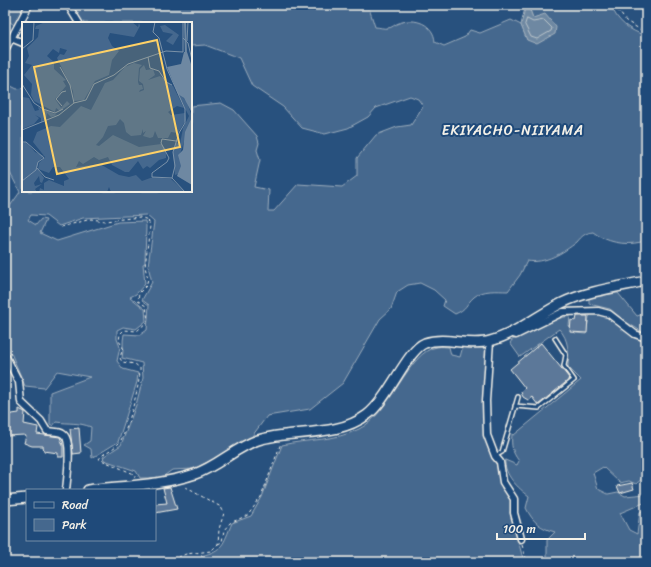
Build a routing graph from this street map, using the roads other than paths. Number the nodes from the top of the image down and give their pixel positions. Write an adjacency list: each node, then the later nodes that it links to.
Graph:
1 (29, 5): 4 (street)
2 (71, 5): 3 (street)
3 (78, 22)
4 (11, 38): 5 (street); 6 (street)
5 (22, 44)
6 (5, 50)
7 (646, 281): 8 (main road)
8 (510, 333): 10 (street); 11 (main road)
9 (555, 338): 14 (lane)
10 (646, 338)
11 (490, 341): 15 (street); 17 (main road)
12 (5, 355): 16 (street)
13 (518, 397): 14 (lane)
14 (515, 406): 15 (lane)
15 (494, 456): 20 (street)
16 (66, 489)
17 (96, 489)
18 (26, 498): 19 (main road)
19 (5, 500)
20 (521, 539)

